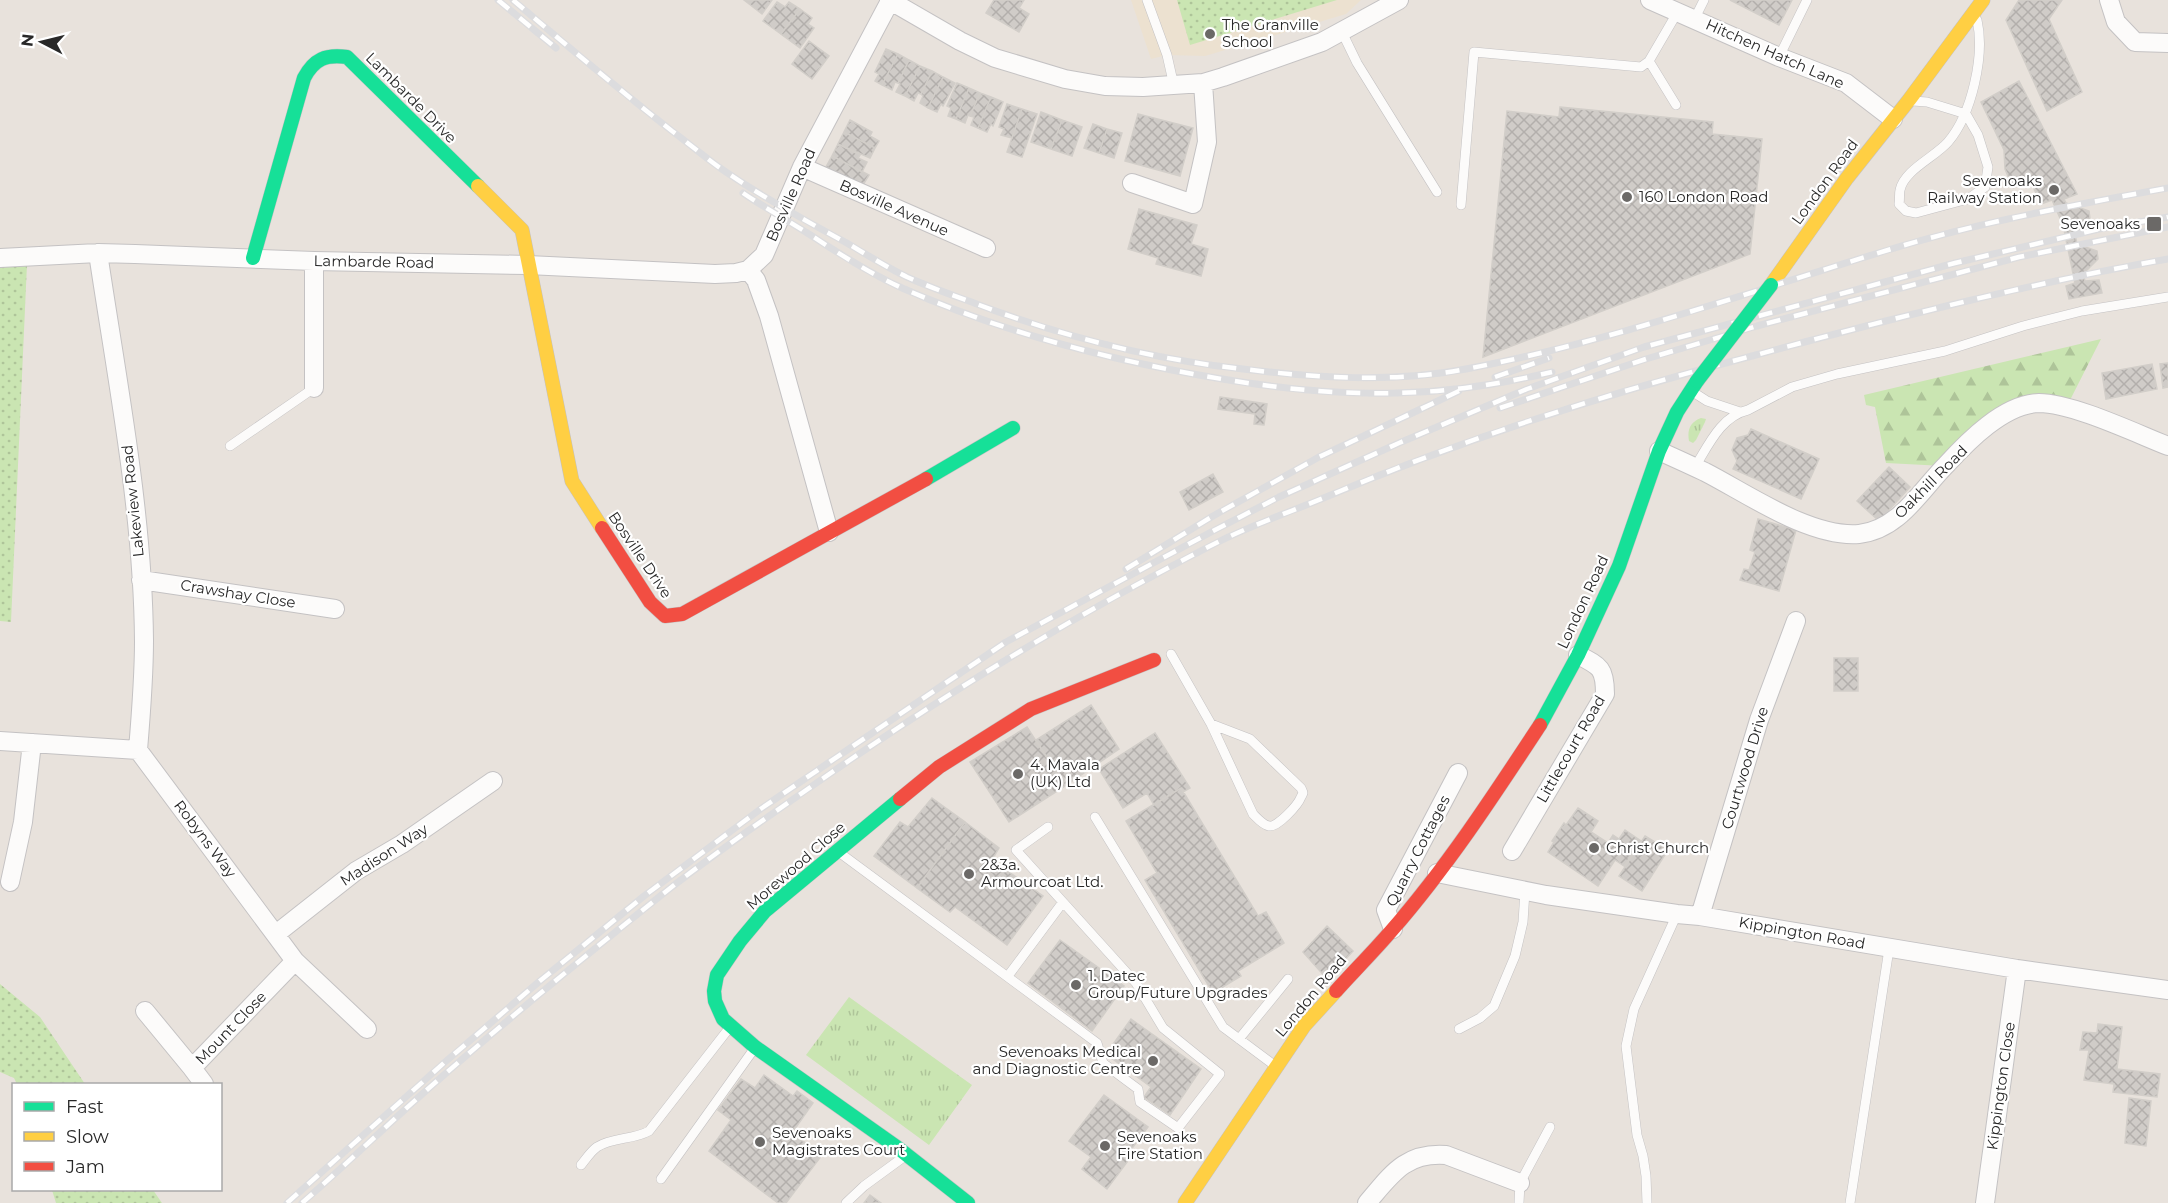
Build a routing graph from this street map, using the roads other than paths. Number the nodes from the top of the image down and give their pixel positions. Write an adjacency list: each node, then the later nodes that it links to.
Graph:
1 (1147, 0): 16 (lane)
2 (1399, 0): 11 (street)
3 (1650, 0): 9 (street, Hitchen Hatch Lane)
4 (1704, 0): 10 (lane)
5 (1807, 0): 13 (lane)
6 (2109, 0): 12 (street)
7 (890, 1): 16 (street); 21 (street, Bosville Road)
8 (1979, 6): 17 (street, London Road); 19 (lane)
9 (1677, 13): 10 (street, Hitchen Hatch Lane); 14 (lane)
10 (1695, 18): 13 (street, Hitchen Hatch Lane)
11 (1341, 30): 15 (street); 23 (lane)
12 (2168, 43)
13 (1779, 57): 20 (street, Hitchen Hatch Lane)
14 (1650, 61): 18 (lane); 24 (lane)
15 (1203, 83): 16 (street); 22 (street)
16 (1174, 86)
17 (1909, 100): 19 (lane); 20 (street, London Road)
18 (1676, 105)
19 (1966, 114): 19 (lane)
20 (1893, 119): 33 (street, London Road, bridge)
21 (802, 167): 25 (street, Bosville Avenue); 31 (street, Bosville Road)
22 (1132, 183)
23 (1437, 192)
24 (1461, 205)
25 (986, 248)
26 (98, 253): 27 (street, Lambarde Road); 28 (street, Lambarde Road); 42 (street, Lakeview Road)
27 (0, 258)
28 (253, 258): 29 (street, Lambarde Road); 30 (street, Lambarde Drive)
29 (314, 261): 30 (street, Lambarde Road); 34 (street)
30 (528, 265): 31 (street, Lambarde Road); 41 (street, Bosville Drive)
31 (748, 270): 41 (street)
32 (2168, 297): 35 (lane)
33 (1694, 386): 35 (lane); 39 (street, London Road)
34 (314, 388): 37 (lane)
35 (1740, 412): 40 (lane)
36 (1013, 428): 41 (street, Bosville Drive)
37 (230, 446)
38 (2168, 446): 40 (street, Oakhill Road)
39 (1659, 451): 40 (street, Oakhill Road); 46 (street, London Road)
40 (1695, 467)
41 (829, 532)
42 (141, 580): 43 (street, Crawshay Close); 51 (street, Lakeview Road)
43 (335, 609)
44 (1796, 621): 63 (street, Courtwood Drive)
45 (1171, 654): 48 (lane)
46 (1578, 655): 57 (street, Littlecourt Road); 58 (street, London Road)
47 (1154, 660): 56 (street, Morewood Close)
48 (1211, 724): 48 (lane)
49 (0, 741): 50 (street)
50 (32, 744): 51 (street); 59 (street)
51 (138, 750): 65 (street, Robyns Way)
52 (1458, 773): 64 (street, Quarry Cottages)
53 (493, 781): 65 (street, Madison Way)
54 (1095, 817): 76 (lane)
55 (1048, 827): 61 (lane)
56 (837, 851): 69 (lane); 73 (street, Morewood Close)
57 (1512, 851)
58 (1437, 873): 60 (street, Kippington Road); 64 (street, London Road)
59 (10, 882)
60 (1525, 891): 62 (street, Kippington Road); 75 (lane)
61 (1064, 902): 69 (lane); 69 (lane)
62 (1677, 914): 63 (street, Kippington Road); 91 (lane)
63 (1700, 916): 66 (street, Kippington Road)
64 (1393, 929): 78 (street, London Road)
65 (276, 934): 67 (street, Robyns Way)
66 (1889, 949): 68 (street, Kippington Road); 92 (lane)
67 (295, 961): 74 (street, Robyns Way); 79 (street, Mount Close)
68 (2017, 969): 71 (street, Kippington Road); 93 (street, Kippington Close)
69 (1008, 976)
70 (1288, 979): 76 (lane)
71 (2168, 990)
72 (145, 1011): 79 (street, Mount Close)
73 (731, 1026): 77 (street, Morewood Close); 83 (lane)
74 (367, 1029)
75 (1459, 1029)
76 (1239, 1039): 78 (lane)
77 (755, 1047): 82 (street, Morewood Close); 84 (lane)
78 (1276, 1066): 86 (street, London Road)
79 (192, 1068): 80 (street)
80 (203, 1083)
81 (1550, 1127): 85 (lane)
82 (907, 1154): 87 (lane); 88 (street, Morewood Close)
83 (580, 1165)
84 (661, 1179)
85 (1520, 1183): 89 (street); 90 (lane)
86 (1190, 1201)
87 (846, 1203)
88 (968, 1203)
89 (1366, 1203)
90 (1520, 1203)
91 (1647, 1203)
92 (1850, 1203)
93 (1985, 1203)

